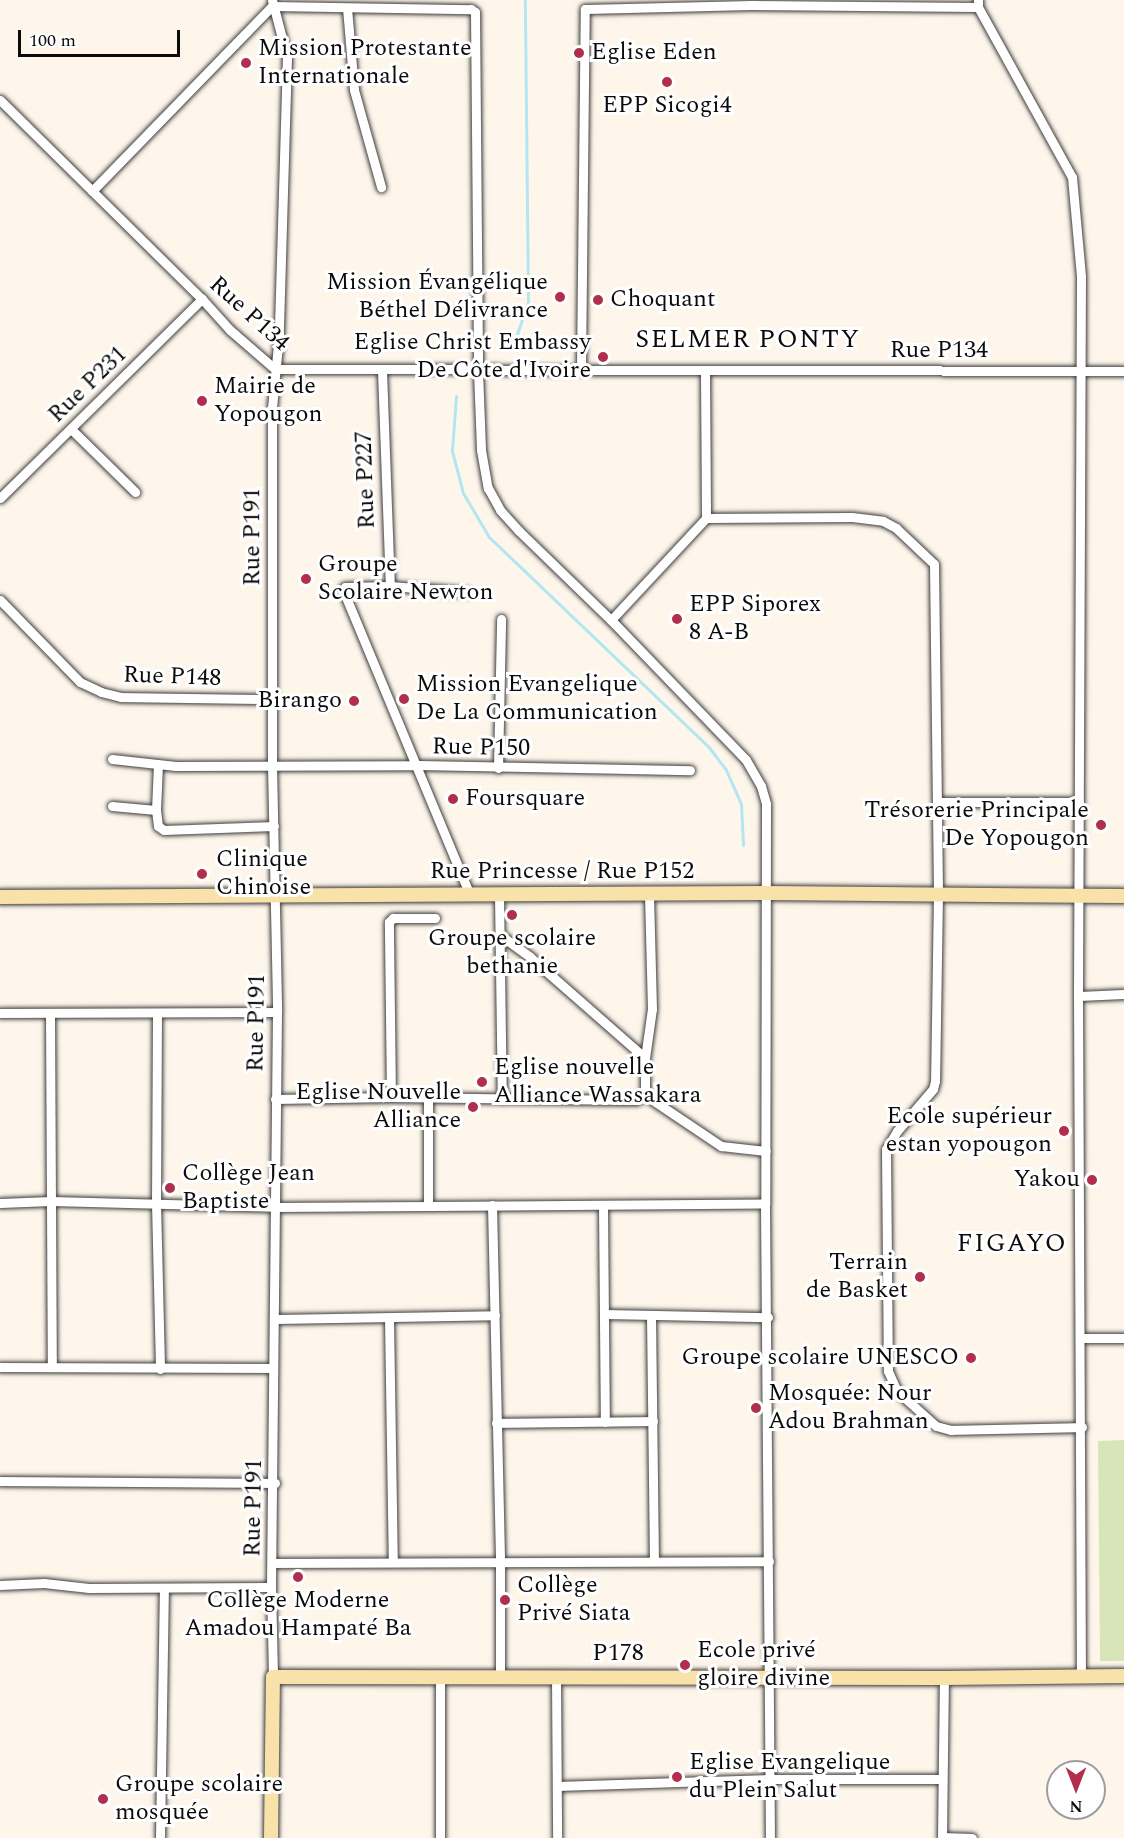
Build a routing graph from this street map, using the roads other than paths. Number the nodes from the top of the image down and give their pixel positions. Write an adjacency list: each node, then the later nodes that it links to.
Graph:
1 (272, 3): 3 (street); 6 (street); 8 (street, Rue P191)
2 (978, 4): 9 (street); 11 (street)
3 (346, 8): 5 (street); 10 (street)
4 (0, 100): 6 (street, Rue P134)
5 (381, 187)
6 (92, 191): 7 (street, Rue P134)
7 (202, 299): 8 (street, Rue P134); 15 (street, Rue P231)
8 (275, 369): 13 (street, Rue P134); 24 (street, Rue P191)
9 (581, 369): 10 (street, Rue P134); 14 (street, Rue P134)
10 (478, 370): 13 (street, Rue P134); 23 (street)
11 (1080, 370): 12 (street, Rue P134); 14 (street, Rue P134); 32 (street)
12 (1124, 370)
13 (382, 371): 19 (street, Rue P227)
14 (705, 371): 18 (street)
15 (71, 429): 16 (street); 17 (street, Rue P231)
16 (135, 492)
17 (0, 498)
18 (706, 518): 23 (street); 31 (street)
19 (390, 586): 20 (street); 28 (street)
20 (467, 592)
21 (0, 600): 24 (street, Rue P148)
22 (501, 619): 29 (street)
23 (611, 620): 36 (street)
24 (272, 699): 27 (street, Rue P191)
25 (112, 759): 26 (street, Rue P150)
26 (158, 764): 27 (street, Rue P150); 34 (street)
27 (272, 765): 28 (street, Rue P150); 35 (street, Rue P191)
28 (418, 765): 29 (street, Rue P150); 40 (street)
29 (498, 768): 30 (street, Rue P150)
30 (690, 770)
31 (937, 802): 32 (street); 38 (street)
32 (1079, 802): 42 (street)
33 (112, 806): 34 (street)
34 (156, 810): 35 (street)
35 (274, 826): 39 (street, Rue P191)
36 (767, 893): 37 (street, Rue Princesse / Rue P152); 38 (street, Rue Princesse / Rue P152); 59 (street)
37 (649, 894): 41 (street, Rue Princesse / Rue P152); 53 (street)
38 (938, 894): 42 (street, Rue Princesse / Rue P152); 83 (street)
39 (276, 895): 40 (street, Rue Princesse / Rue P152); 44 (street, Rue Princesse / Rue P152); 49 (street, Rue P191)
40 (470, 895): 41 (street, Rue Princesse / Rue P152)
41 (499, 895): 46 (street)
42 (1079, 895): 43 (street, Rue Princesse / Rue P152); 48 (street)
43 (1124, 896)
44 (0, 897)
45 (435, 918): 55 (street)
46 (500, 935): 53 (street); 58 (street)
47 (1124, 994): 48 (street)
48 (1078, 996): 74 (street)
49 (277, 1012): 52 (street); 57 (street, Rue P191)
50 (0, 1013): 51 (street)
51 (50, 1013): 52 (street); 60 (street)
52 (157, 1014): 62 (street)
53 (645, 1058): 54 (street)
54 (645, 1095): 58 (street); 59 (street)
55 (391, 1097): 56 (street); 57 (street)
56 (428, 1098): 58 (street); 65 (street)
57 (275, 1099): 67 (street, Rue P191)
58 (502, 1099)
59 (766, 1151): 63 (street)
60 (51, 1202): 61 (street); 62 (street); 77 (street)
61 (0, 1203)
62 (156, 1203): 67 (street); 79 (street)
63 (765, 1204): 66 (street); 71 (street)
64 (492, 1205): 65 (street); 66 (street); 69 (street)
65 (428, 1206): 67 (street)
66 (603, 1206): 68 (street)
67 (274, 1207): 73 (street, Rue P191)
68 (605, 1314): 70 (street); 81 (street)
69 (495, 1315): 72 (street); 82 (street)
70 (651, 1316): 71 (street); 80 (street)
71 (768, 1317): 88 (street)
72 (389, 1318): 73 (street); 89 (street)
73 (276, 1319): 78 (street, Rue P191)
74 (1081, 1338): 75 (street); 83 (street)
75 (1124, 1338)
76 (0, 1367): 77 (street)
77 (52, 1367): 79 (street)
78 (273, 1368): 79 (street); 85 (street, Rue P191)
79 (160, 1369)
80 (653, 1421): 81 (street); 87 (street)
81 (605, 1422): 82 (street)
82 (496, 1423): 86 (street)
83 (1082, 1427): 94 (street)
84 (0, 1481): 85 (street)
85 (274, 1483): 90 (street, Rue P191)
86 (500, 1560): 87 (street); 89 (street); 99 (street)
87 (654, 1561): 88 (street)
88 (769, 1561): 100 (street)
89 (393, 1562): 90 (street)
90 (272, 1563): 92 (street, Rue P191)
91 (0, 1585): 93 (street)
92 (272, 1587): 93 (street); 96 (street, Rue P191)
93 (164, 1588): 105 (street)
94 (1082, 1676): 95 (street, P178); 101 (street, P178)
95 (1124, 1676)
96 (273, 1677): 98 (street, P178); 106 (street)
97 (556, 1677): 99 (street, P178); 100 (street, P178); 104 (street)
98 (440, 1678): 99 (street, P178); 107 (street)
99 (500, 1678)
100 (768, 1678): 101 (street, P178); 102 (street)
101 (944, 1678): 103 (street)
102 (770, 1779): 103 (street); 104 (street); 109 (street)
103 (942, 1779): 110 (street)
104 (557, 1786): 108 (street)
105 (160, 1838)
106 (271, 1838)
107 (440, 1838)
108 (556, 1838)
109 (770, 1838)
110 (942, 1838): 111 (street)
111 (972, 1838)

